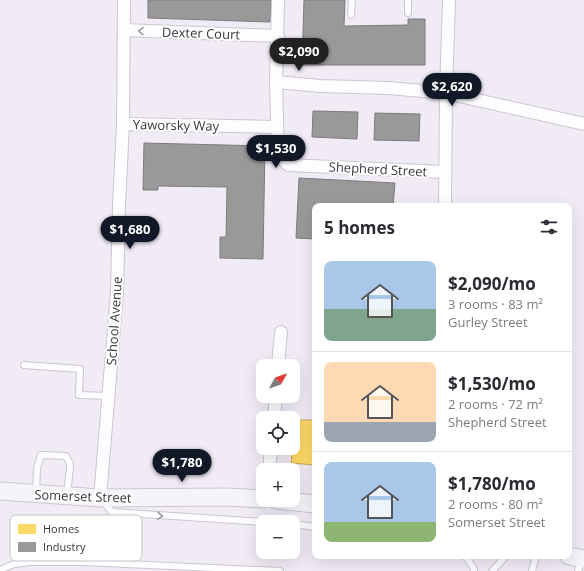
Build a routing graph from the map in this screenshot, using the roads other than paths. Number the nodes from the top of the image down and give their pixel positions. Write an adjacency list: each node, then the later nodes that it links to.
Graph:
1 (124, 0): 8 (street, School Avenue)
2 (278, 0): 9 (street, Shepherd Street)
3 (352, 0): 7 (lane)
4 (408, 0): 6 (lane)
5 (449, 0): 11 (street)
6 (408, 13)
7 (351, 15)
8 (124, 30): 9 (street, Dexter Court, one-way to 8); 12 (street, School Avenue)
9 (278, 36): 10 (street, Shepherd Street)
10 (276, 82): 11 (street); 14 (street, Shepherd Street)
11 (446, 93): 13 (street); 15 (street)
12 (123, 124): 14 (street, Yaworsky Way); 20 (street, School Avenue)
13 (584, 124)
14 (277, 127): 15 (street, Shepherd Street)
15 (445, 172): 16 (street)
16 (445, 203)
17 (281, 332): 18 (street)
18 (279, 359)
19 (24, 365): 20 (lane)
20 (108, 396): 24 (street, School Avenue)
21 (0, 491): 22 (main road, Somerset Street)
22 (36, 494): 23 (main road, Somerset Street); 23 (lane)
23 (67, 496): 24 (main road, Somerset Street)
24 (100, 498): 25 (main road, Somerset Street); 28 (lane, one-way to 28)
25 (256, 499)
26 (300, 502): 27 (main road)
27 (312, 504)
28 (256, 522)
29 (300, 525): 30 (lane)
30 (312, 527)
31 (468, 559): 36 (lane)
32 (503, 559): 37 (lane)
33 (535, 559): 38 (lane)
34 (0, 570): 35 (lane)
35 (280, 571)
36 (474, 571)
37 (492, 571)
38 (532, 571)

